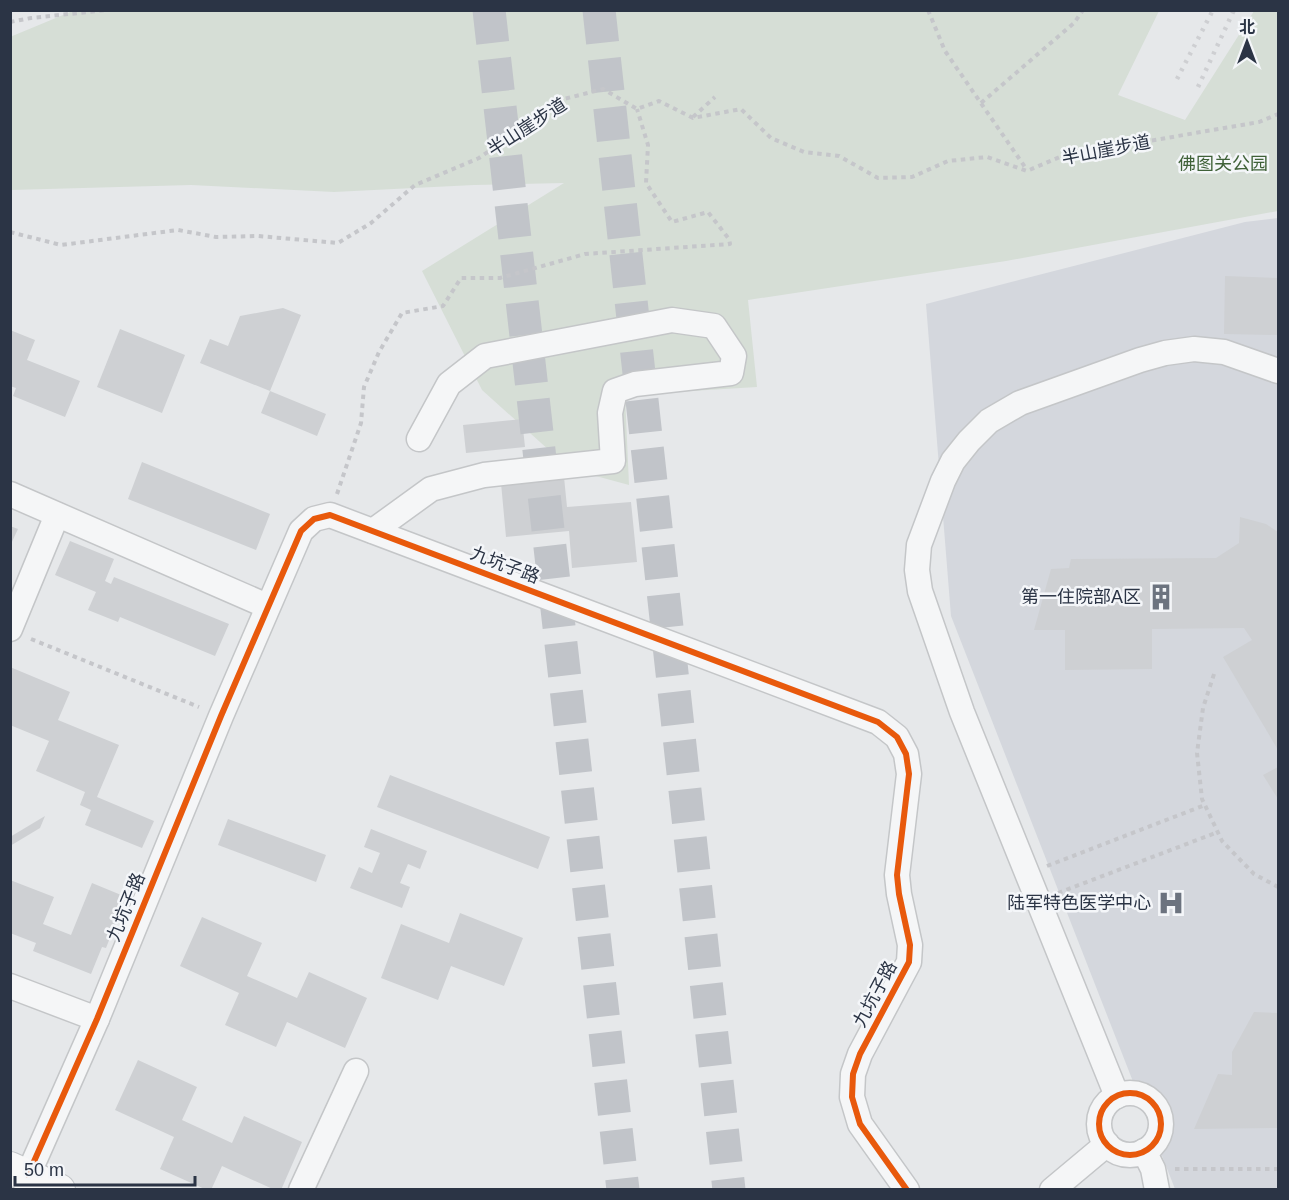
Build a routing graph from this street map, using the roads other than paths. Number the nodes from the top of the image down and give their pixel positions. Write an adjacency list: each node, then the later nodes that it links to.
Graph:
1 (1278, 371): 11 (street)
2 (419, 439): 5 (street)
3 (10, 494): 4 (street)
4 (57, 515): 6 (street); 7 (street)
5 (373, 531): 6 (street, 九坑子路); 17 (street, 九坑子路)
6 (267, 606): 9 (street, 九坑子路)
7 (16, 632)
8 (10, 986): 9 (street)
9 (97, 1019): 14 (street, 九坑子路)
10 (356, 1071): 16 (street)
11 (1117, 1096): 12 (street); 13 (street)
12 (1107, 1144): 13 (street); 18 (street)
13 (1151, 1170)
14 (19, 1172): 15 (main road)
15 (59, 1190)
16 (301, 1190)
17 (907, 1190)
18 (1052, 1190)

